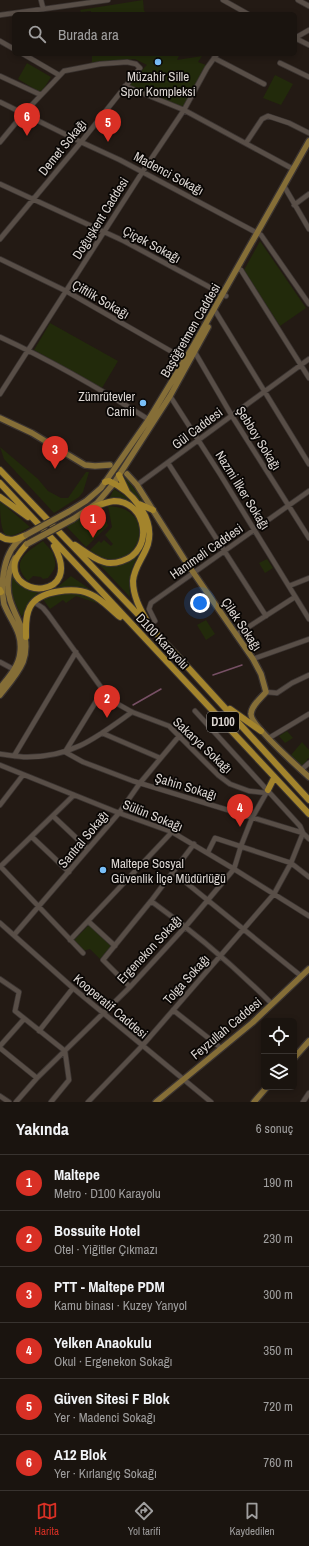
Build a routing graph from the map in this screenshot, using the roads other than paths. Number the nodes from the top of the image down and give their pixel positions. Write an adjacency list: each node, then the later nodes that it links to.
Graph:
1 (41, 0): 8 (street)
2 (72, 0): 6 (street)
3 (108, 0): 6 (street)
4 (223, 0): 10 (street)
5 (298, 0): 7 (street)
6 (77, 4): 8 (street)
7 (309, 6)
8 (43, 8): 9 (street)
9 (18, 12)
10 (244, 12)
11 (12, 13): 12 (street)
12 (0, 15)
13 (309, 30): 14 (street)
14 (297, 37)
15 (297, 39): 17 (street)
16 (0, 41): 18 (street)
17 (309, 46)
18 (12, 48)
19 (26, 56): 22 (street)
20 (216, 56): 25 (street); 29 (street, Doğuşkent Caddesi)
21 (280, 63): 24 (street)
22 (59, 75): 26 (street, Demet Sokağı); 27 (street)
23 (0, 76): 27 (street)
24 (309, 77)
25 (264, 84)
26 (125, 86): 29 (street); 34 (street, Demet Sokağı)
27 (41, 95): 30 (street)
28 (0, 102): 30 (street, Madenci Sokağı)
29 (184, 110): 35 (street); 38 (street, Doğuşkent Caddesi)
30 (24, 113): 33 (street); 34 (street, Madenci Sokağı)
31 (309, 133): 35 (street)
32 (309, 141): 37 (main road, Başöğretmen Caddesi)
33 (0, 142)
34 (80, 142): 38 (street, Madenci Sokağı); 42 (street, Demet Sokağı)
35 (246, 143): 37 (street)
36 (309, 147): 40 (main road, Başöğretmen Caddesi)
37 (293, 169): 40 (main road, Başöğretmen Caddesi)
38 (143, 171): 45 (street, Doğuşkent Caddesi); 46 (street, Madenci Sokağı)
39 (0, 184): 42 (street, Çiçek Sokağı)
40 (285, 187): 43 (street); 46 (main road, Başöğretmen Caddesi)
41 (309, 194): 43 (street)
42 (33, 200): 45 (street, Çiçek Sokağı); 47 (street, Demet Sokağı)
43 (294, 205): 44 (street)
44 (309, 229)
45 (105, 232): 50 (street, Doğuşkent Caddesi); 51 (street, Çiçek Sokağı)
46 (259, 234): 49 (main road, Başöğretmen Caddesi); 52 (street)
47 (0, 239)
48 (0, 259): 50 (street, Çiftlik Sokağı)
49 (239, 269): 51 (main road, Başöğretmen Caddesi); 59 (street)
50 (66, 291): 55 (street, Doğuşkent Caddesi); 58 (street, Çiftlik Sokağı)
51 (225, 295): 53 (main road, Başöğretmen Caddesi)
52 (309, 304)
53 (215, 311): 56 (main road, Başöğretmen Caddesi); 61 (street)
54 (0, 337): 55 (street)
55 (28, 350): 62 (street, Doğuşkent Caddesi); 66 (street)
56 (194, 350): 58 (main road, Başöğretmen Caddesi); 64 (street, Şebboy Sokağı)
57 (309, 359): 59 (street, Gül Caddesi)
58 (187, 361): 63 (main road, Başöğretmen Caddesi); 66 (main road, Başöğretmen Caddesi)
59 (301, 365): 60 (street); 61 (street, Gül Caddesi)
60 (309, 378)
61 (265, 391): 64 (street, Gül Caddesi); 69 (street)
62 (0, 394)
63 (170, 396): 66 (main road, Başöğretmen Caddesi); 67 (street, Nazmi İlker Sokağı)
64 (232, 416): 67 (street, Gül Caddesi); 82 (street, Şebboy Sokağı)
65 (0, 418): 70 (main road)
66 (151, 421): 73 (main road, Başöğretmen Caddesi); 74 (main road, Başöğretmen Caddesi)
67 (198, 440): 68 (street, Gül Caddesi); 86 (street, Nazmi İlker Sokağı)
68 (168, 463): 77 (street, Gül Caddesi); 93 (street)
69 (309, 464)
70 (110, 466)
71 (0, 470): 91 (highway, D100 Karayolu / D100)
72 (126, 474): 77 (main road, Çilek Sokağı)
73 (119, 475): 76 (main road, Başöğretmen Caddesi); 79 (highway)
74 (105, 482): 76 (highway); 87 (main road, Başöğretmen Caddesi, bridge)
75 (0, 483): 85 (highway, D100 Karayolu / D100)
76 (114, 483): 79 (highway); 83 (main road, Başöğretmen Caddesi)
77 (137, 485): 84 (main road, Çilek Sokağı)
78 (309, 491): 82 (street, Hanımeli Caddesi)
79 (128, 494): 81 (highway)
80 (0, 497): 85 (highway)
81 (137, 504): 84 (highway); 103 (highway)
82 (289, 506): 86 (street, Hanımeli Caddesi); 90 (street, Şebboy Sokağı)
83 (87, 510): 91 (highway); 92 (main road, Başöğretmen Caddesi, bridge)
84 (153, 510): 94 (main road, Çilek Sokağı)
85 (39, 525): 89 (highway, D100 Karayolu / D100)
86 (255, 530): 93 (street, Hanımeli Caddesi); 96 (street, Nazmi İlker Sokağı)
87 (26, 535): 88 (highway); 97 (main road, Başöğretmen Caddesi)
88 (0, 536)
89 (50, 537): 92 (highway); 104 (highway, D100 Karayolu / D100)
90 (309, 538)
91 (67, 540): 103 (highway, D100 Karayolu / D100)
92 (27, 544): 106 (main road)
93 (224, 552): 94 (street, Hanımeli Caddesi); 100 (street)
94 (194, 574): 102 (street, Hanımeli Caddesi); 105 (main road, Çilek Sokağı)
95 (309, 578): 96 (street)
96 (289, 586): 98 (street, Nazmi İlker Sokağı)
97 (0, 591): 111 (main road, Başöğretmen Caddesi)
98 (295, 597): 100 (street); 101 (street, Nazmi İlker Sokağı)
99 (34, 602): 104 (highway); 106 (highway); 108 (street, Sakarya Sokağı)
100 (266, 616): 105 (street)
101 (309, 619)
102 (155, 621)
103 (150, 628): 117 (highway, D100 Karayolu / D100)
104 (137, 629): 134 (highway, D100 Karayolu / D100)
105 (236, 635): 109 (main road, Çilek Sokağı)
106 (26, 637): 116 (main road)
107 (309, 640): 109 (street)
108 (76, 652): 114 (street, Sakarya Sokağı); 127 (street)
109 (253, 659): 115 (main road, Çilek Sokağı)
110 (0, 662): 111 (street)
111 (13, 669): 113 (main road, Başöğretmen Caddesi)
112 (309, 675): 115 (street)
113 (0, 688)
114 (103, 690): 119 (street, Sakarya Sokağı); 125 (street)
115 (266, 692): 121 (main road)
116 (0, 695)
117 (216, 697): 121 (highway); 138 (highway, D100 Karayolu / D100)
118 (195, 711): 136 (street)
119 (132, 712): 122 (street); 123 (street, Sakarya Sokağı)
120 (309, 714): 124 (street)
121 (261, 731): 124 (main road)
122 (102, 733): 125 (street); 128 (street)
123 (180, 735): 128 (street, Santral Sokağı); 136 (street, Sakarya Sokağı)
124 (269, 738): 131 (main road)
125 (65, 752): 127 (street); 135 (street, Şahin Sokağı)
126 (1, 754): 127 (street); 130 (street)
127 (14, 756)
128 (160, 758): 135 (street, Santral Sokağı)
129 (309, 763): 131 (street)
130 (0, 765): 132 (street, Sülün Sokağı)
131 (301, 770): 133 (main road)
132 (23, 775): 137 (street, Sülün Sokağı); 139 (street)
133 (309, 777)
134 (274, 778): 136 (highway); 141 (highway, D100 Karayolu / D100)
135 (140, 783): 140 (street, Santral Sokağı); 143 (street, Şahin Sokağı)
136 (267, 791): 143 (street, Ergenekon Sokağı); 145 (street)
137 (74, 795): 140 (street, Sülün Sokağı); 142 (street)
138 (308, 798)
139 (0, 805)
140 (119, 813): 144 (street, Sülün Sokağı); 150 (street, Santral Sokağı)
141 (309, 814)
142 (53, 816): 146 (street); 150 (street)
143 (252, 818): 145 (street, Şahin Sokağı); 149 (street, Ergenekon Sokağı)
144 (172, 832): 148 (street, Sülün Sokağı); 163 (street)
145 (304, 834): 147 (street); 152 (street)
146 (32, 837): 153 (street); 155 (street)
147 (309, 839)
148 (194, 844): 151 (street, Sülün Sokağı); 156 (street)
149 (241, 846): 151 (street); 152 (street); 154 (street, Ergenekon Sokağı)
150 (88, 849): 155 (street, Santral Sokağı)
151 (208, 852): 154 (street, Sülün Sokağı)
152 (291, 863): 157 (street); 158 (street, Tolga Sokağı)
153 (0, 866): 161 (street)
154 (234, 869): 158 (street, Sülün Sokağı); 160 (street, Ergenekon Sokağı)
155 (69, 872): 161 (street, Santral Sokağı)
156 (173, 872): 159 (street); 160 (street)
157 (309, 877)
158 (274, 894): 162 (street, Sülün Sokağı); 166 (street, Tolga Sokağı)
159 (151, 901): 165 (street); 169 (street)
160 (208, 901): 165 (street, Ergenekon Sokağı); 166 (street)
161 (39, 908): 167 (street, Santral Sokağı); 168 (street)
162 (309, 916)
163 (89, 922): 168 (street); 169 (street)
164 (0, 923): 167 (street, Kooperatif Caddesi)
165 (186, 926): 171 (street); 175 (street, Ergenekon Sokağı)
166 (244, 930): 171 (street, Tolga Sokağı); 173 (street)
167 (14, 935): 176 (street, Kooperatif Caddesi)
168 (70, 940): 170 (street)
169 (115, 946): 175 (street)
170 (82, 953)
171 (221, 956): 177 (street); 178 (street, Tolga Sokağı)
172 (309, 969): 173 (main road, Feyzullah Caddesi)
173 (301, 976): 177 (main road, Feyzullah Caddesi)
174 (0, 979): 180 (street)
175 (130, 987): 179 (street, Ergenekon Sokağı)
176 (73, 988): 179 (street, Kooperatif Caddesi); 181 (street)
177 (272, 1004): 185 (main road, Feyzullah Caddesi)
178 (173, 1010): 183 (street, Tolga Sokağı); 185 (street)
179 (103, 1013): 183 (street, Kooperatif Caddesi); 186 (street, Ergenekon Sokağı)
180 (24, 1019): 181 (street); 184 (street)
181 (39, 1031): 186 (street)
182 (309, 1041): 187 (main road)
183 (142, 1046): 189 (street, Kooperatif Caddesi); 196 (street, Tolga Sokağı)
184 (0, 1047): 188 (street)
185 (221, 1048): 189 (main road, Feyzullah Caddesi)
186 (65, 1051): 188 (street, Ergenekon Sokağı); 195 (street)
187 (297, 1055)
188 (37, 1078): 194 (street, Ergenekon Sokağı)
189 (182, 1079): 197 (main road, Feyzullah Caddesi); 198 (street, Kooperatif Caddesi)
190 (264, 1090): 199 (main road)
191 (309, 1093): 200 (street)
192 (2, 1096): 193 (street)
193 (9, 1102)
194 (16, 1102)
195 (51, 1102)
196 (88, 1102)
197 (156, 1102)
198 (211, 1102)
199 (254, 1102)
200 (303, 1102)

